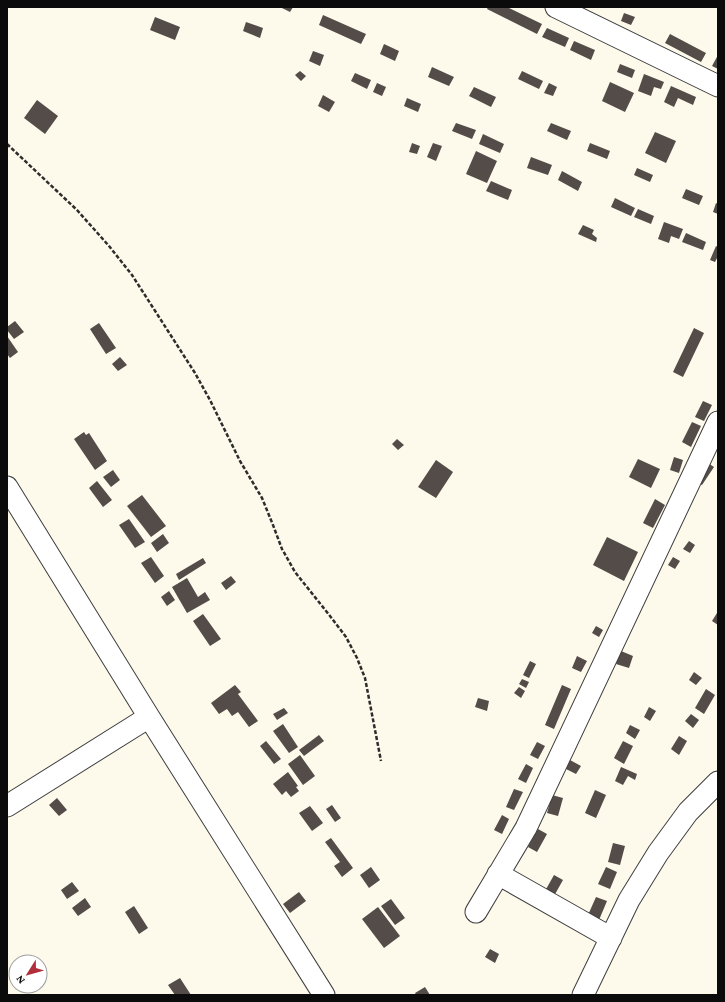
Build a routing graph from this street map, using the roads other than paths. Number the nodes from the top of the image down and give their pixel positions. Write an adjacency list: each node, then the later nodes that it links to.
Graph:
1 (556, 7): 2 (street)
2 (718, 86)
3 (718, 422): 8 (street)
4 (7, 487): 5 (street)
5 (149, 717): 7 (street); 11 (street)
6 (718, 782): 10 (street)
7 (7, 806)
8 (498, 874): 9 (street); 10 (street)
9 (476, 912)
10 (611, 938): 12 (street)
11 (324, 995)
12 (583, 995)

